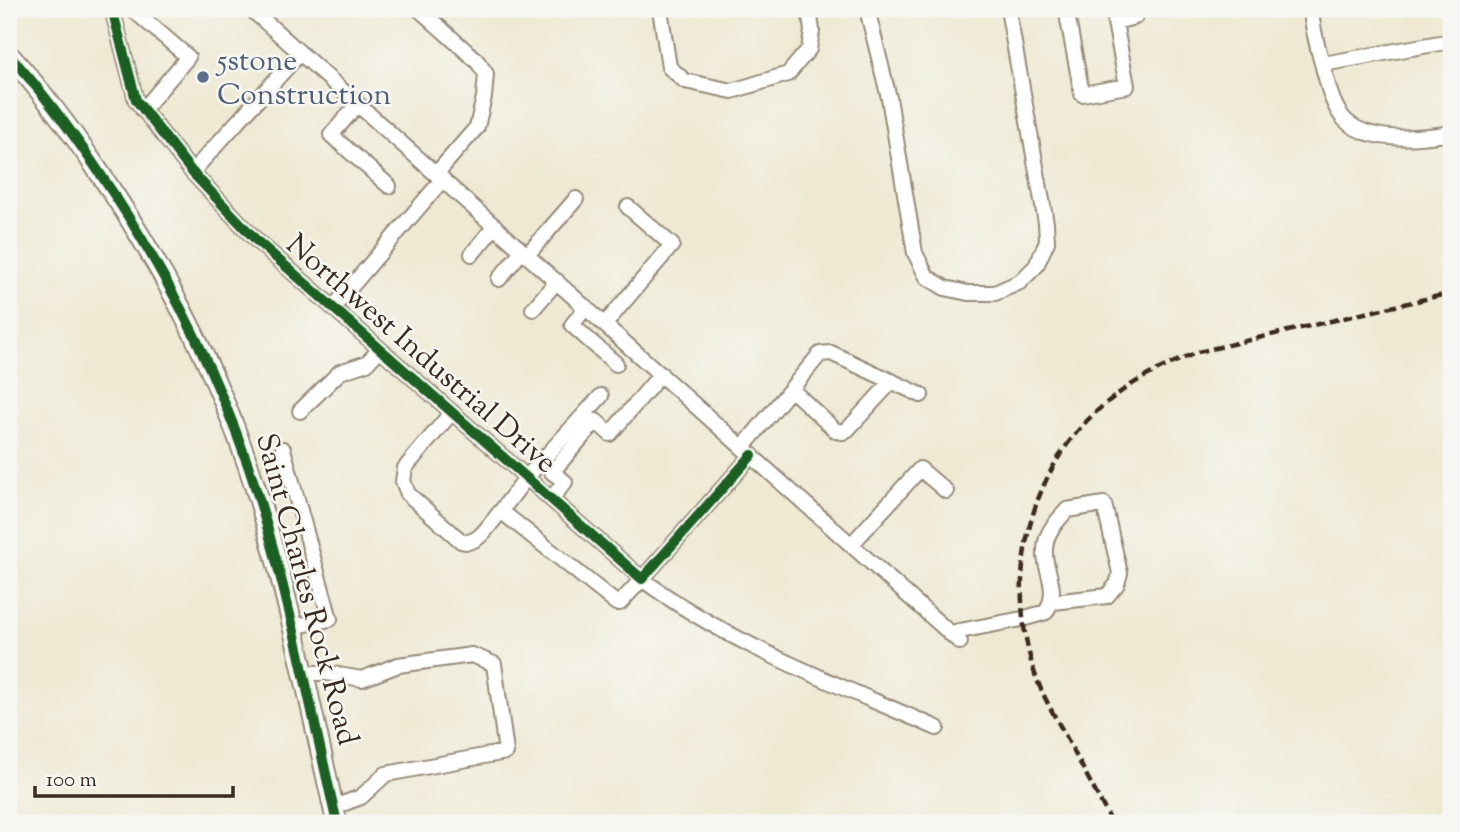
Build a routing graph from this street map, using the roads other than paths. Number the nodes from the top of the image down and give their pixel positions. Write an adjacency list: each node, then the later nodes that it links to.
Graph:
1 (113, 9): 17 (street, Northwest Industrial Drive)
2 (132, 9): 17 (street)
3 (251, 9): 13 (street)
4 (419, 9): 20 (street, Northwest Industrial Drive)
5 (660, 9): 6 (street)
6 (809, 9)
7 (867, 9): 8 (street)
8 (1008, 9)
9 (1066, 9): 10 (street)
10 (1133, 9)
11 (1311, 9): 15 (street)
12 (1451, 41): 15 (street)
13 (300, 53): 16 (street); 19 (street)
14 (9, 55): 51 (main road, Saint Charles Rock Road)
15 (1323, 64): 18 (street)
16 (358, 104): 20 (street); 21 (street)
17 (143, 110): 19 (street, Northwest Industrial Drive)
18 (1451, 133)
19 (192, 172): 29 (street, Northwest Industrial Drive)
20 (439, 176): 24 (street); 29 (street, Northwest Industrial Drive)
21 (389, 187)
22 (576, 199): 25 (street)
23 (628, 207): 32 (street)
24 (495, 226): 25 (street); 26 (street)
25 (525, 253): 27 (street); 28 (street)
26 (472, 254)
27 (499, 279)
28 (556, 281): 30 (street); 31 (street)
29 (333, 307): 33 (street, Northwest Industrial Drive)
30 (586, 307): 32 (street); 34 (street)
31 (533, 309)
32 (605, 324): 35 (street)
33 (380, 349): 40 (street); 41 (street, Northwest Industrial Drive)
34 (616, 364)
35 (661, 374): 43 (street); 46 (street)
36 (892, 381): 37 (street); 37 (street); 38 (street)
37 (791, 389): 43 (street)
38 (921, 395)
39 (601, 397): 44 (street)
40 (300, 411)
41 (452, 412): 44 (street, Northwest Industrial Drive); 47 (street)
42 (283, 449): 51 (street)
43 (747, 451): 48 (street); 49 (street)
44 (526, 478): 46 (street, Northwest Industrial Drive); 47 (street)
45 (946, 491): 48 (street)
46 (551, 499): 49 (street, Northwest Industrial Drive)
47 (501, 511): 49 (street)
48 (851, 545): 50 (street)
49 (642, 579): 53 (street, Northwest Industrial Drive)
50 (1053, 601): 50 (street)
51 (292, 627): 52 (main road, Saint Charles Rock Road)
52 (303, 673): 54 (main road, Saint Charles Rock Road); 54 (street)
53 (937, 728)
54 (335, 815)

